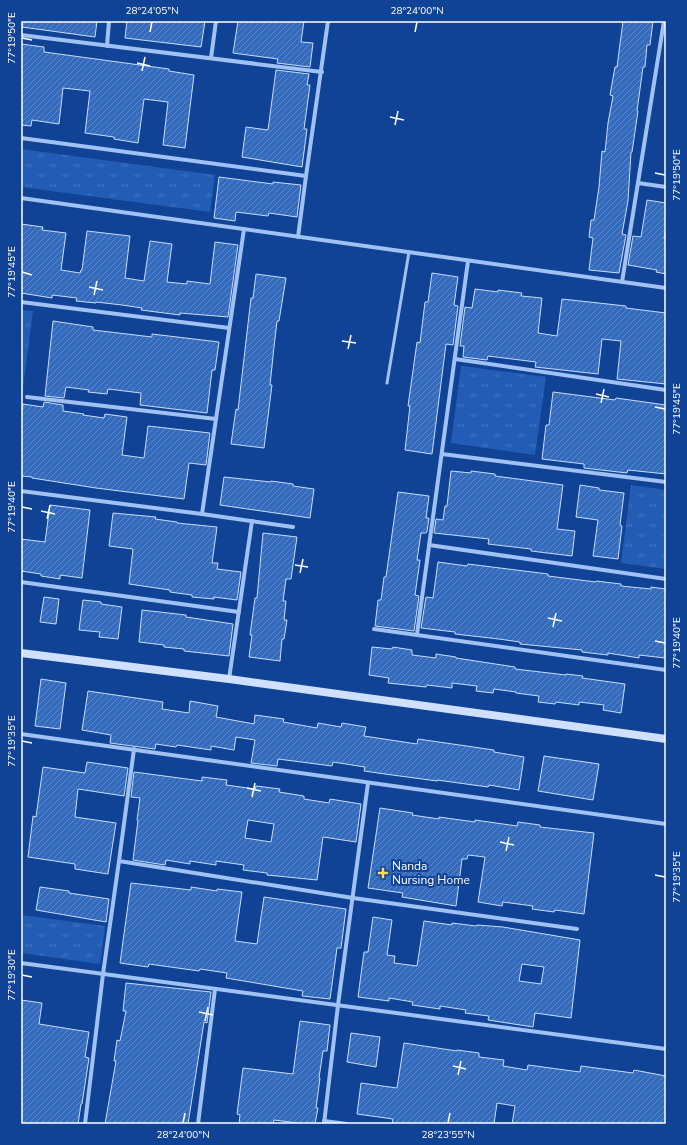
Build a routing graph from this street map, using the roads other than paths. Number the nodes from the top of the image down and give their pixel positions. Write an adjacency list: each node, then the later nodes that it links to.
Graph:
1 (110, 21): 6 (street)
2 (216, 21): 7 (street)
3 (328, 21): 8 (street)
4 (664, 21): 11 (street)
5 (21, 35): 6 (street)
6 (107, 46): 7 (street)
7 (211, 58): 8 (street)
8 (322, 72): 10 (street)
9 (21, 138): 10 (street)
10 (306, 176): 15 (street)
11 (638, 184): 12 (street); 18 (street)
12 (666, 187)
13 (21, 198): 14 (street)
14 (244, 229): 15 (street); 21 (street)
15 (298, 237): 16 (street)
16 (409, 252): 17 (street); 23 (lane)
17 (468, 261): 18 (street); 22 (street)
18 (622, 282): 19 (street)
19 (666, 288)
20 (21, 302): 21 (street)
21 (229, 328): 26 (street)
22 (455, 359): 24 (street); 27 (street)
23 (387, 383)
24 (666, 390)
25 (27, 397): 26 (street)
26 (216, 419): 30 (street)
27 (442, 454): 28 (street); 33 (street)
28 (666, 482)
29 (21, 491): 30 (street)
30 (202, 514): 31 (street)
31 (252, 521): 32 (street); 36 (street)
32 (293, 527)
33 (429, 544): 34 (street); 38 (street)
34 (666, 579)
35 (21, 582): 36 (street)
36 (239, 612): 41 (street)
37 (374, 629): 38 (street)
38 (417, 634): 40 (street)
39 (21, 653): 41 (street)
40 (666, 670)
41 (229, 679): 43 (street)
42 (21, 734): 44 (street)
43 (666, 739)
44 (134, 749): 45 (street); 47 (street)
45 (368, 783): 46 (street); 48 (street)
46 (666, 824)
47 (120, 861): 48 (street); 51 (street)
48 (353, 898): 49 (street); 53 (street)
49 (577, 929)
50 (21, 963): 51 (street)
51 (103, 974): 52 (street); 56 (street)
52 (215, 988): 53 (street); 57 (street)
53 (338, 1005): 54 (street); 55 (street)
54 (666, 1049)
55 (324, 1122): 58 (street)
56 (85, 1124)
57 (198, 1124)
58 (347, 1124)

